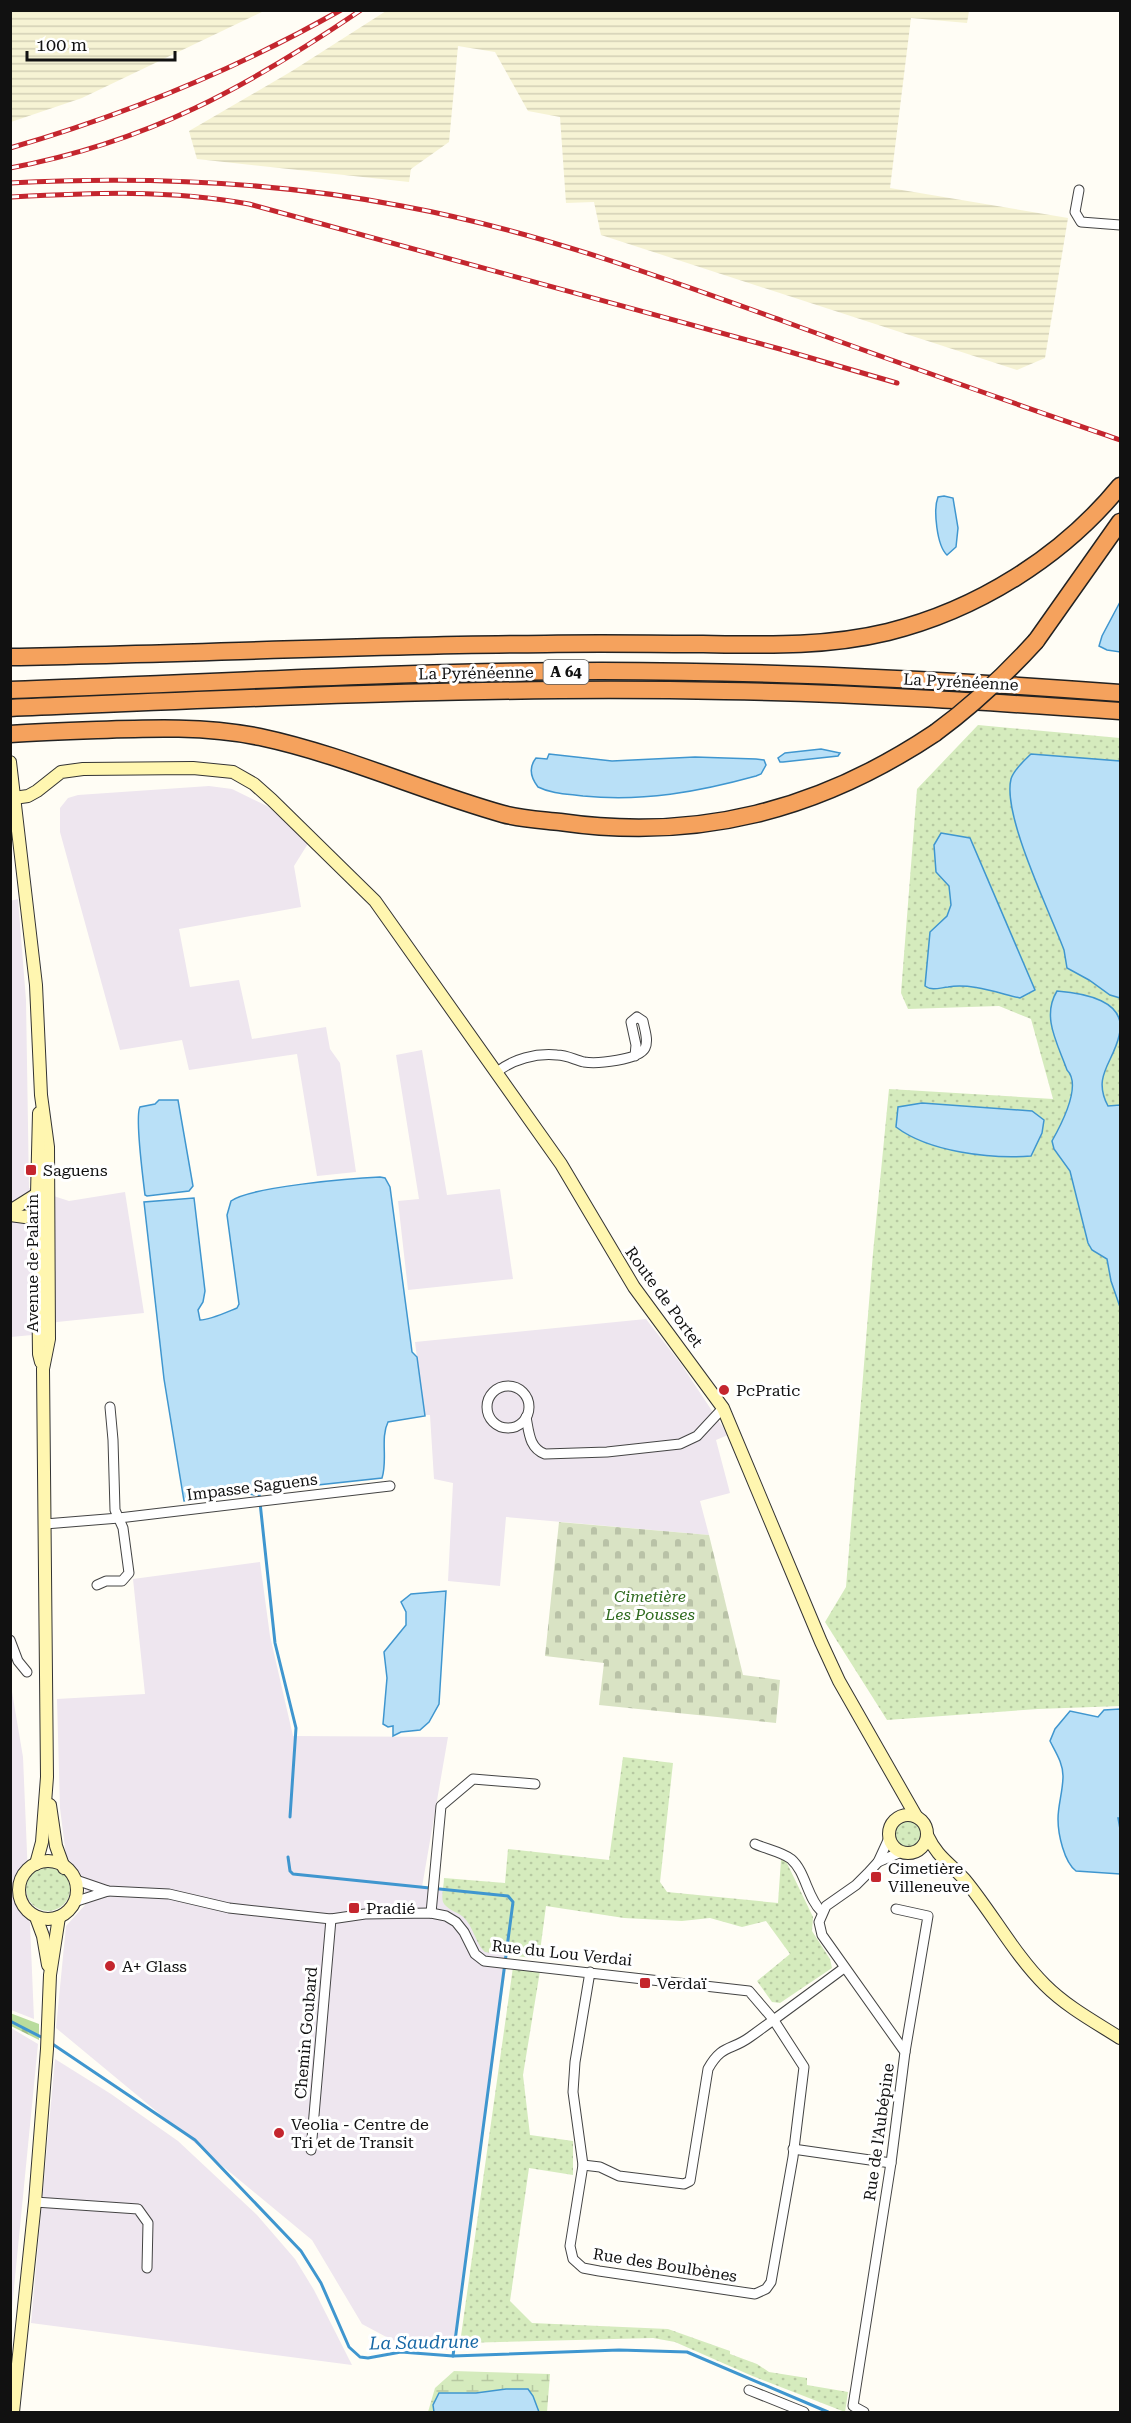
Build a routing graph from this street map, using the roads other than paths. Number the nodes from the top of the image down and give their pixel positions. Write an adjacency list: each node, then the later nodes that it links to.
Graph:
1 (1079, 190): 2 (street)
2 (1120, 225)
3 (1120, 486): 5 (highway)
4 (1120, 522): 10 (highway, bridge)
5 (10, 657)
6 (10, 690): 7 (highway, La Pyrénéenne / A 64)
7 (1120, 693)
8 (10, 708): 9 (highway, La Pyrénéenne / A 64)
9 (1120, 711)
10 (10, 734)
11 (10, 762): 12 (main road, Avenue de Palarin)
12 (14, 798): 14 (main road, Route de Portet); 15 (main road, Avenue de Palarin)
13 (635, 1056): 14 (street)
14 (497, 1072): 19 (main road, Route de Portet)
15 (41, 1095): 17 (main road); 17 (main road, Avenue de Palarin)
16 (10, 1213): 17 (main road)
17 (37, 1213): 23 (main road, Avenue de Palarin)
18 (110, 1407): 22 (street)
19 (723, 1408): 20 (street); 29 (main road, Route de Portet)
20 (526, 1417): 20 (street)
21 (390, 1486): 22 (street, Impasse Saguens)
22 (118, 1518): 23 (street, Impasse Saguens); 24 (street)
23 (45, 1524): 27 (main road, Avenue de Palarin)
24 (97, 1585)
25 (10, 1640): 26 (street)
26 (27, 1672)
27 (47, 1777): 39 (main road, Avenue de Palarin); 40 (main road, Avenue de Palarin)
28 (535, 1784): 47 (street)
29 (903, 1796): 30 (main road, Route de Portet); 31 (main road)
30 (916, 1816): 31 (main road); 32 (main road)
31 (895, 1819): 33 (main road)
32 (927, 1835): 36 (main road); 37 (main road)
33 (889, 1838): 35 (main road); 38 (street)
34 (755, 1844): 46 (street)
35 (901, 1852): 36 (main road); 38 (street)
36 (916, 1852): 37 (main road)
37 (940, 1857): 55 (main road)
38 (878, 1863): 46 (street)
39 (36, 1864): 40 (main road); 42 (main road)
40 (64, 1868): 41 (main road)
41 (76, 1880): 43 (street, Rue du Lou Verdai); 44 (main road)
42 (15, 1886): 48 (main road)
43 (108, 1891): 44 (street); 50 (street, Rue du Lou Verdai)
44 (74, 1902): 49 (main road)
45 (896, 1909): 56 (street)
46 (822, 1912): 51 (street, Rue de l'Aubépine)
47 (431, 1913): 50 (street, Rue du Lou Verdai); 52 (street, Rue du Lou Verdai)
48 (36, 1917): 49 (main road); 53 (main road)
49 (59, 1917): 53 (main road)
50 (331, 1919): 57 (street, Chemin Goubard)
51 (844, 1968): 54 (street); 56 (street, Rue de l'Aubépine)
52 (590, 1972): 54 (street, Rue du Lou Verdai); 60 (street, Rue des Boulbènes)
53 (50, 1975): 61 (main road)
54 (773, 2019): 58 (street, Rue du Lou Verdai); 60 (street)
55 (1120, 2038)
56 (905, 2052): 59 (street, Rue de l'Aubépine)
57 (311, 2150)
58 (793, 2153): 59 (street); 60 (street, Rue des Boulbènes)
59 (891, 2163): 66 (street, Rue de l'Aubépine)
60 (583, 2165)
61 (34, 2202): 62 (street); 64 (main road)
62 (147, 2268)
63 (748, 2390): 65 (street)
64 (13, 2412)
65 (804, 2412)
66 (864, 2412)

